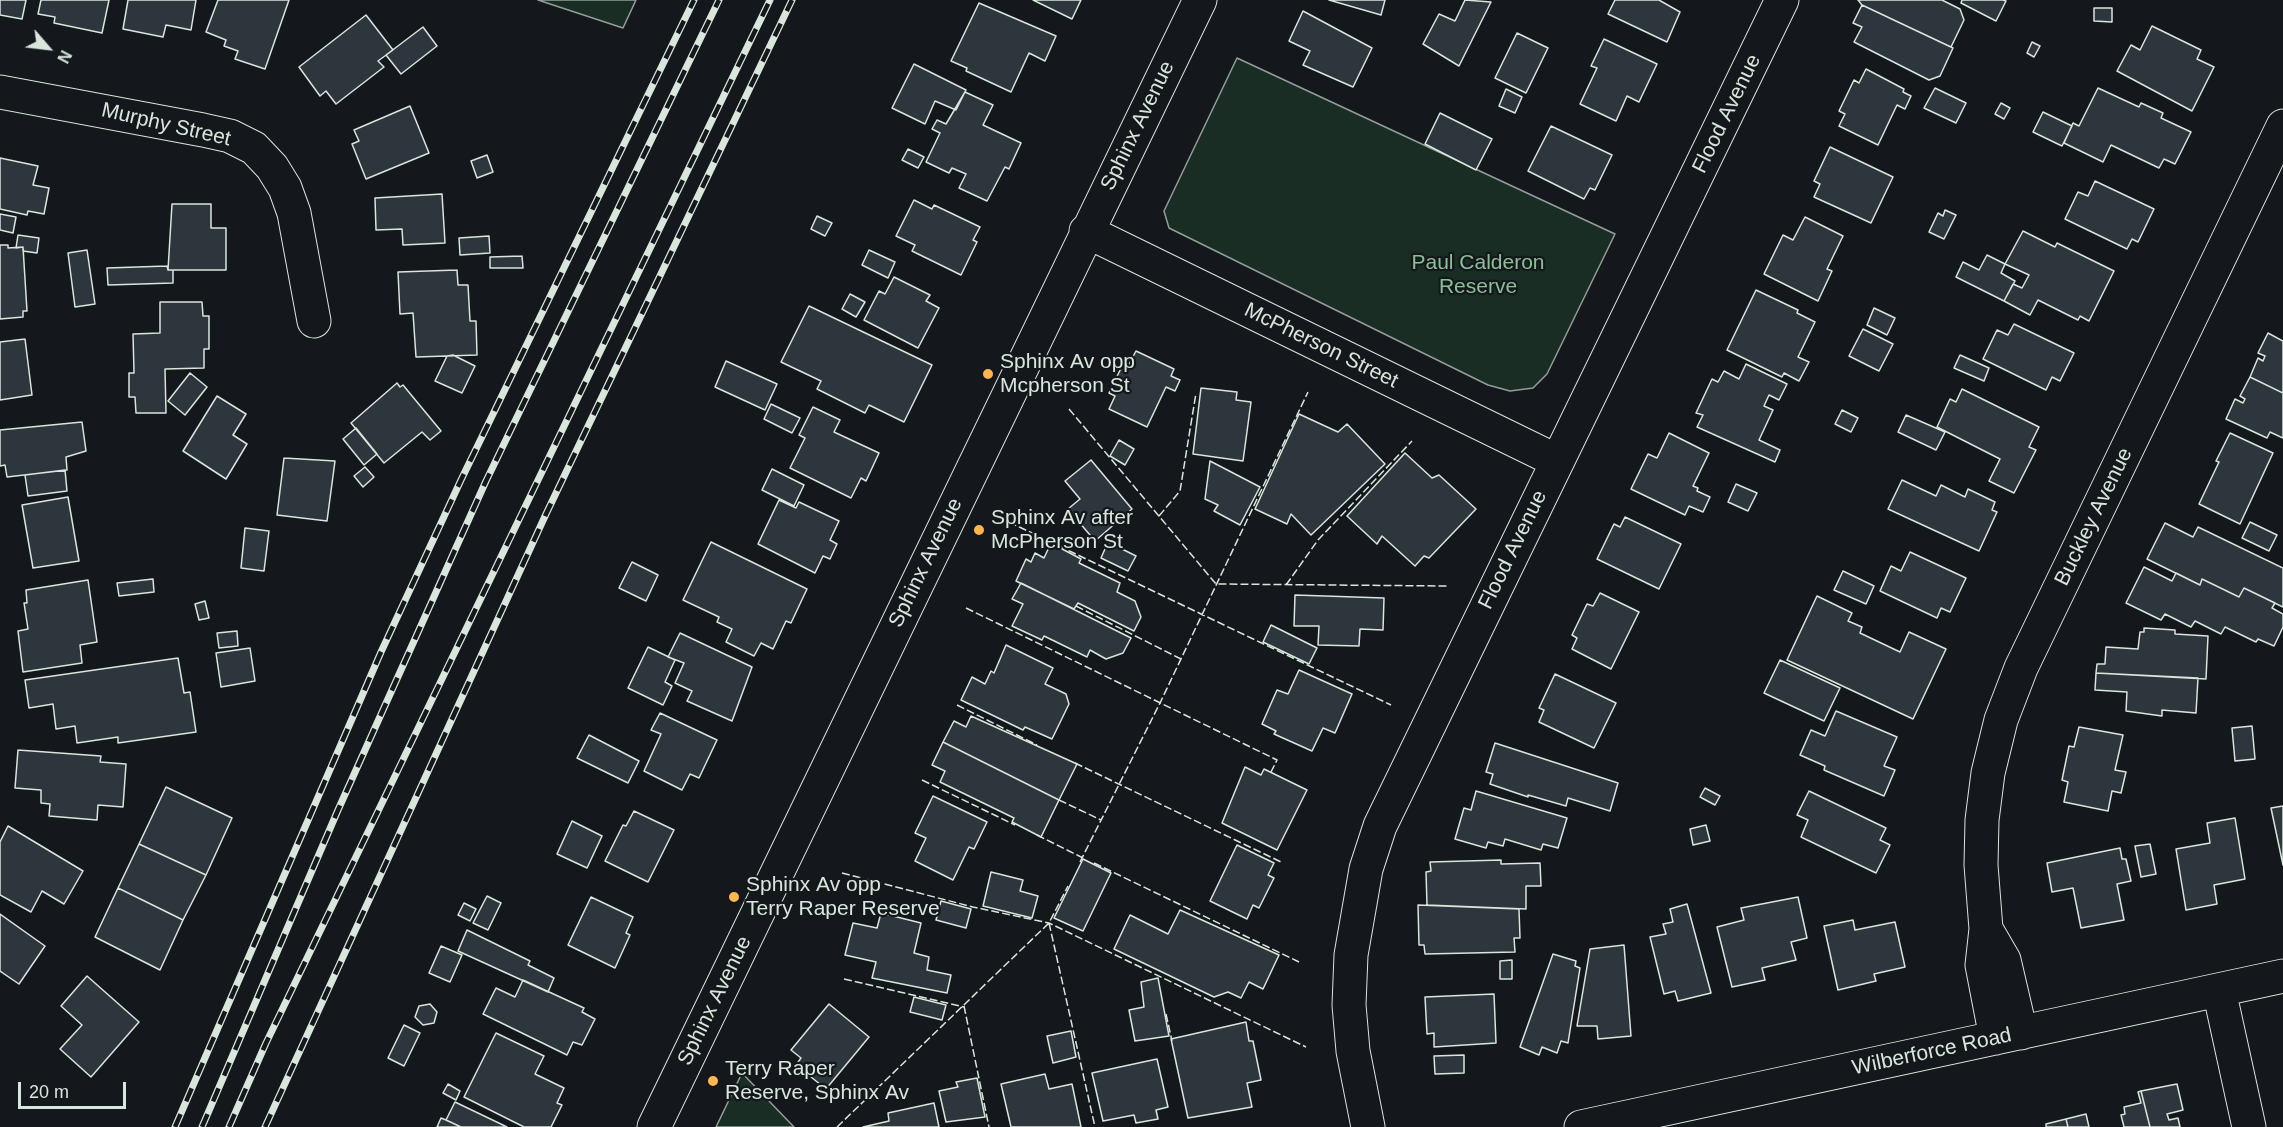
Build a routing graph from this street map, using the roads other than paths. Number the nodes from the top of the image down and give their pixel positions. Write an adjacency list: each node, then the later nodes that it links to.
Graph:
1 (1200, 0): 5 (street, Sphinx Avenue)
2 (1782, 0): 7 (street, Flood Avenue)
3 (0, 92): 6 (street, Murphy Street)
4 (2283, 126): 10 (street, Buckley Avenue)
5 (1086, 231): 7 (street, McPherson Street); 12 (street, Sphinx Avenue)
6 (314, 321)
7 (1557, 461): 13 (street, Flood Avenue)
8 (2283, 976): 9 (street, Wilberforce Road)
9 (2219, 990): 10 (street, Wilberforce Road); 15 (street)
10 (2009, 1036): 11 (street, Wilberforce Road)
11 (1664, 1118): 14 (street, Wilberforce Road)
12 (654, 1127)
13 (1368, 1127)
14 (1581, 1127)
15 (2249, 1127)

